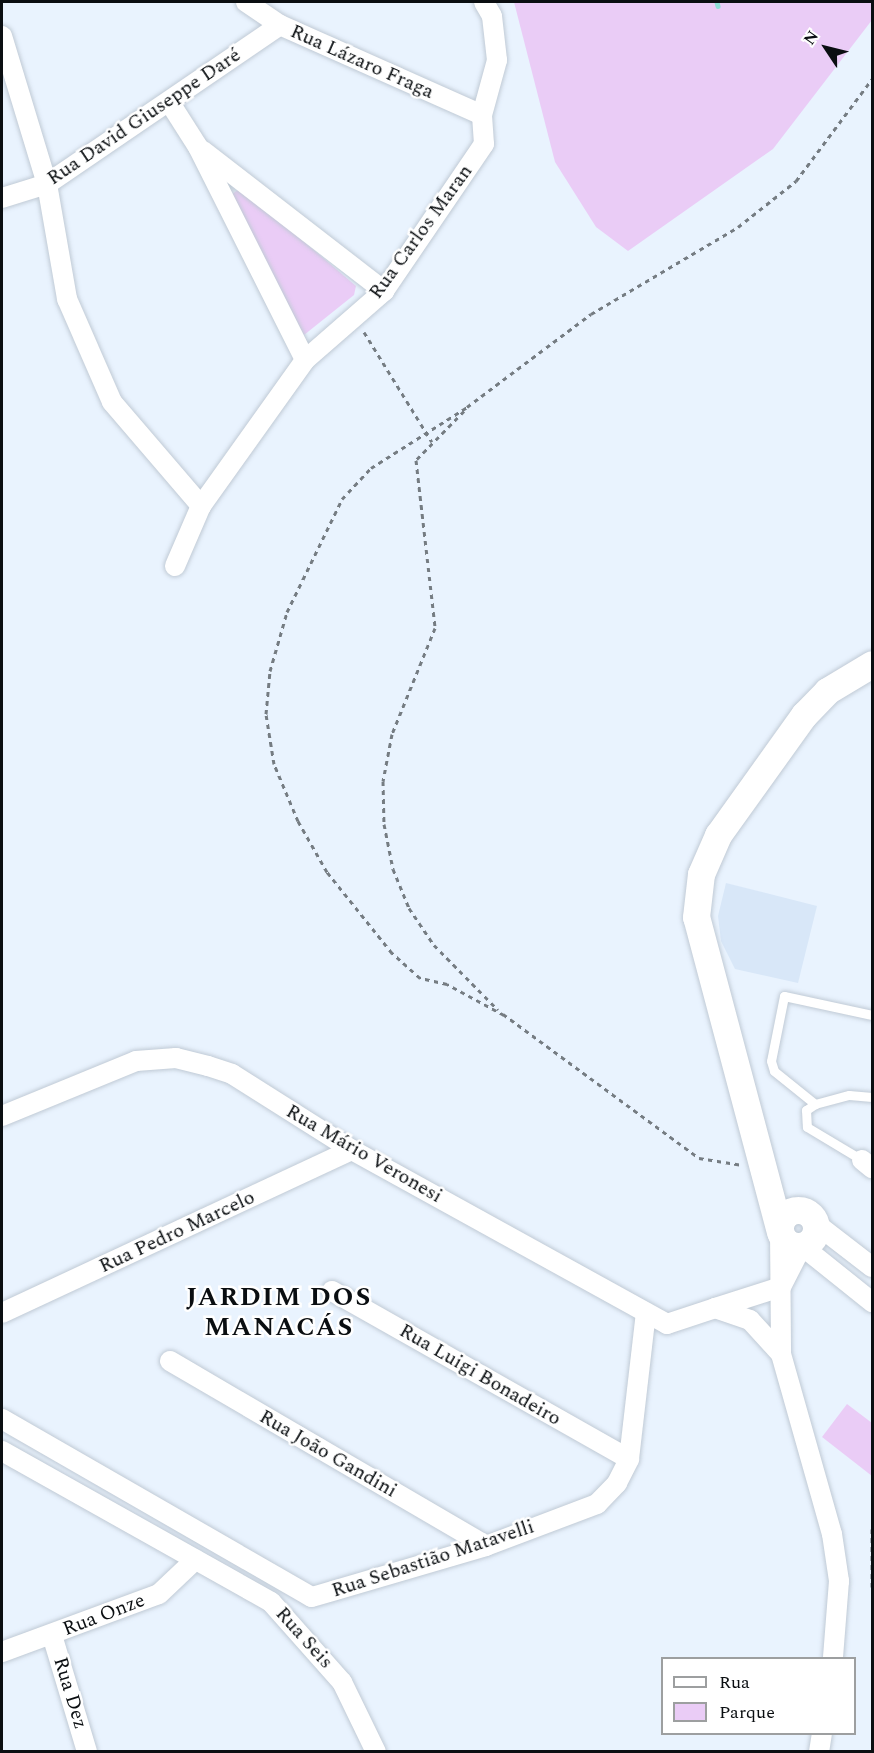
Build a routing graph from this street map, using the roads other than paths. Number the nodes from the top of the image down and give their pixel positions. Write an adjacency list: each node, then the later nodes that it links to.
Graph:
1 (246, 2): 3 (street, Rua Lázaro Fraga)
2 (484, 2): 6 (street, Rua Carlos Maran)
3 (280, 26): 5 (street, Rua David Giuseppe Daré); 6 (street, Rua Lázaro Fraga)
4 (2, 36): 8 (street)
5 (170, 103): 7 (street); 8 (street, Rua David Giuseppe Daré)
6 (482, 115): 10 (street, Rua Carlos Maran)
7 (198, 147): 10 (street); 11 (street)
8 (47, 184): 9 (street, Rua David Giuseppe Daré); 12 (street)
9 (2, 198)
10 (384, 291): 11 (street, Rua Carlos Maran)
11 (306, 360): 12 (street, Rua Carlos Maran)
12 (201, 506): 13 (street, Rua Carlos Maran)
13 (175, 566)
14 (873, 664): 21 (street)
15 (873, 1015): 17 (lane)
16 (873, 1097): 17 (lane)
17 (815, 1104): 20 (lane)
18 (2, 1116): 19 (street, Rua Mário Veronesi)
19 (351, 1150): 29 (street, Rua Pedro Marcelo); 30 (street, Rua Mário Veronesi)
20 (867, 1164)
21 (765, 1173): 22 (street); 23 (street)
22 (806, 1216): 23 (street); 24 (street)
23 (791, 1239): 25 (street); 27 (street)
24 (873, 1267)
25 (781, 1287): 28 (street, Rua Mário Veronesi); 31 (street)
26 (332, 1291): 35 (street, Rua Luigi Bonadeiro)
27 (873, 1302)
28 (715, 1308): 30 (street, Rua Mário Veronesi); 31 (street)
29 (2, 1313)
30 (646, 1313): 35 (street, Rua Sebastião Matavelli)
31 (781, 1354): 40 (street)
32 (170, 1361): 36 (street, Rua João Gandini)
33 (2, 1419): 36 (street, Rua Sebastião Matavelli)
34 (2, 1451): 37 (street, Rua Seis)
35 (629, 1460): 36 (street, Rua Sebastião Matavelli)
36 (486, 1546)
37 (195, 1560): 38 (street, Rua Onze); 43 (street, Rua Seis)
38 (52, 1635): 39 (street, Rua Onze); 42 (street, Rua Dez)
39 (2, 1652)
40 (833, 1657)
41 (822, 1735): 44 (street)
42 (87, 1752)
43 (376, 1752)
44 (819, 1752)

